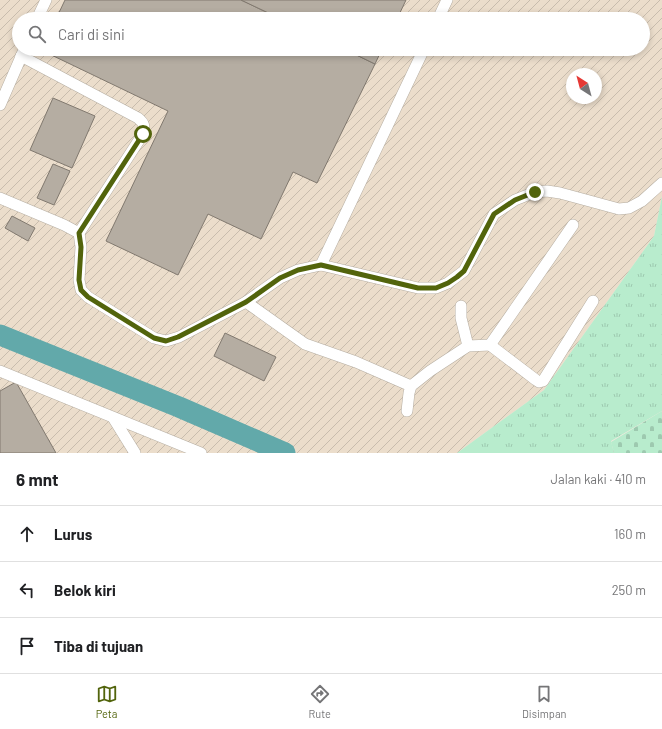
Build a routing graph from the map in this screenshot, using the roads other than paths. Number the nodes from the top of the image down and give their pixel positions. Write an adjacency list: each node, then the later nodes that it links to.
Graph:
1 (46, 0): 3 (lane)
2 (447, 0): 4 (lane)
3 (40, 12)
4 (441, 12)
5 (20, 56): 8 (lane)
6 (29, 56): 12 (lane)
7 (421, 56): 13 (lane)
8 (0, 105)
9 (662, 183): 13 (lane)
10 (0, 198): 12 (lane)
11 (573, 225): 17 (lane)
12 (79, 233): 15 (lane)
13 (321, 265): 15 (lane)
14 (593, 301): 17 (lane)
15 (246, 302): 20 (lane)
16 (461, 306): 18 (lane)
17 (490, 345): 18 (lane)
18 (468, 346): 20 (lane)
19 (0, 371): 22 (lane)
20 (411, 386): 21 (lane)
21 (407, 410)
22 (114, 419): 23 (lane); 24 (lane)
23 (135, 453)
24 (200, 453)

